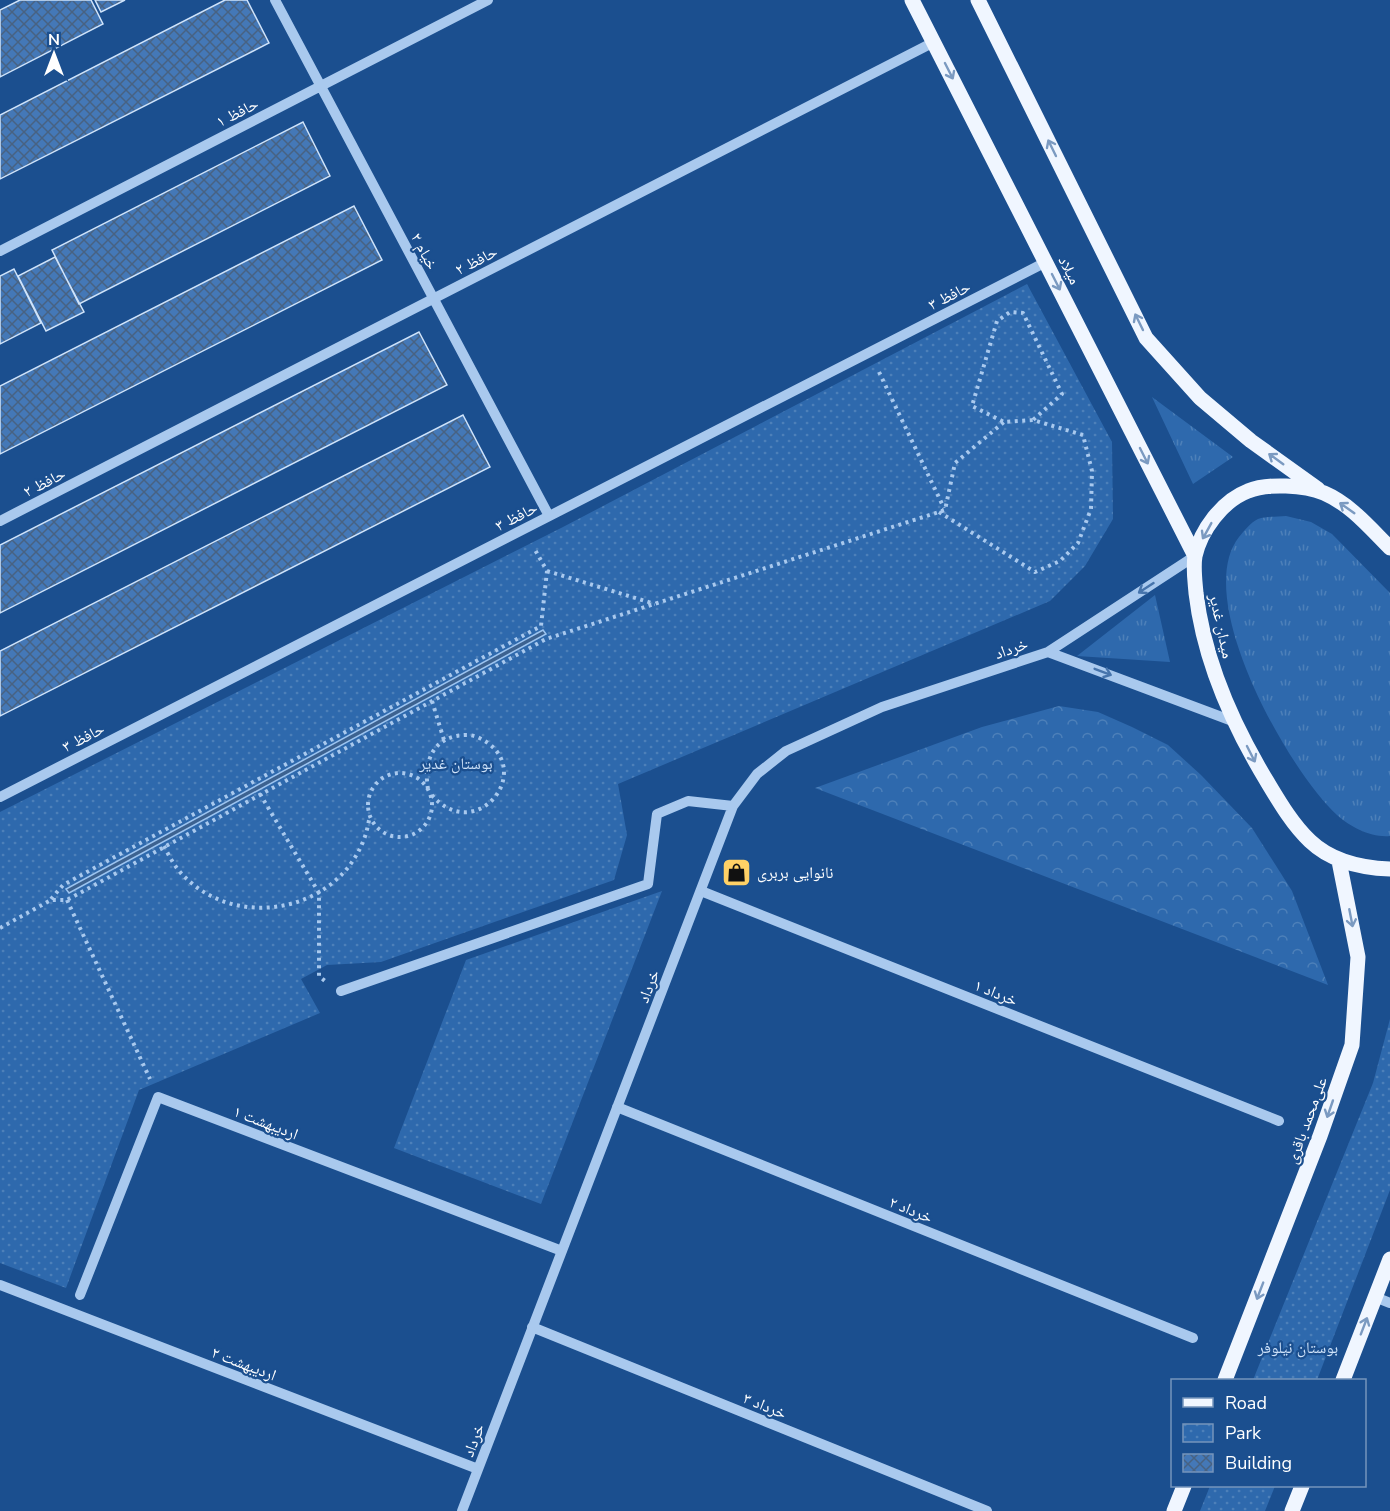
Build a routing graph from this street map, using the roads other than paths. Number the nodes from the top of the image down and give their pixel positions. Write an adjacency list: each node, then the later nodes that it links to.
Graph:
1 (275, 0): 6 (street, خیام ۲)
2 (488, 0): 6 (street, حافظ ۱)
3 (912, 0): 5 (main road, میلاد)
4 (978, 0): 10 (main road, one-way to 4)
5 (934, 42): 8 (main road, میلاد, one-way to 8); 9 (street, حافظ ۲)
6 (320, 86): 7 (street, حافظ ۱); 9 (street, خیام ۲)
7 (0, 251)
8 (1046, 262): 11 (street, حافظ ۳); 14 (main road, میلاد, one-way to 14)
9 (433, 299): 11 (street, خیام ۲); 12 (street, حافظ ۲)
10 (1323, 493): 13 (main road, میدان غدیر, one-way to 10); 14 (main road, میدان غدیر, one-way to 14)
11 (549, 516): 17 (street, حافظ ۳)
12 (0, 521)
13 (1390, 548)
14 (1195, 556): 15 (street, خرداد, one-way to 15); 16 (main road, میدان غدیر)
15 (1048, 652): 16 (street, خرداد, one-way to 16); 18 (street, خرداد)
16 (1235, 722): 19 (main road, میدان غدیر, one-way to 19)
17 (0, 797)
18 (733, 806): 21 (street, خرداد); 22 (street)
19 (1339, 861): 20 (main road, میدان غدیر); 33 (main road, علی‌محمد باقری, one-way to 33)
20 (1390, 869)
21 (701, 891): 23 (street, خرداد); 24 (street, خرداد ۱)
22 (340, 991)
23 (617, 1107): 25 (street, خرداد); 32 (street, خرداد ۲)
24 (1279, 1121)
25 (562, 1251): 28 (street, اردیبهشت ۱); 31 (street, خرداد)
26 (1390, 1259): 29 (main road)
27 (0, 1285): 35 (street, اردیبهشت ۲)
28 (80, 1295)
29 (1375, 1297): 30 (street); 34 (main road, one-way to 29)
30 (1390, 1303)
31 (532, 1327): 35 (street, خرداد); 39 (street, خرداد ۳)
32 (1193, 1338)
33 (1225, 1379)
34 (1343, 1379)
35 (478, 1469): 38 (street, خرداد)
36 (1183, 1487): 40 (main road)
37 (1301, 1487): 41 (main road)
38 (462, 1511)
39 (987, 1511)
40 (1174, 1511)
41 (1292, 1511)

